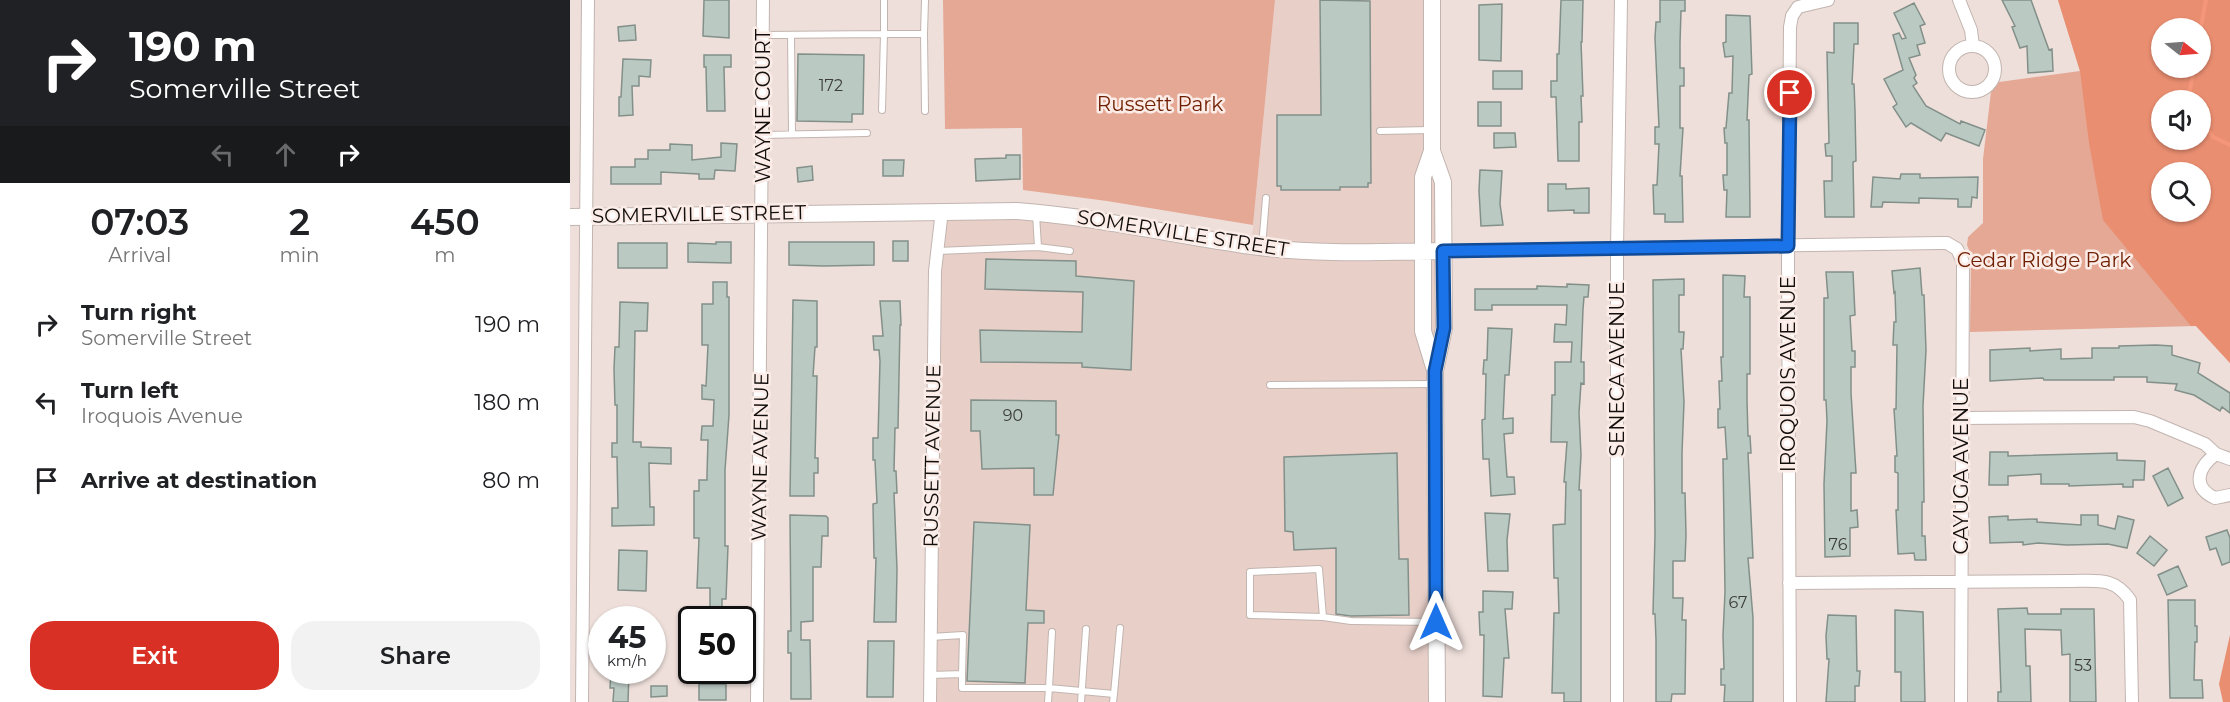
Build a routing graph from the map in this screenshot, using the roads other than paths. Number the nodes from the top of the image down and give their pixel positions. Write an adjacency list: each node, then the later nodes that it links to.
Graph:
1 (588, 0): 26 (street)
2 (763, 0): 12 (street, WAYNE COURT)
3 (884, 0): 10 (lane)
4 (925, 0): 11 (lane)
5 (1432, 0): 16 (main road)
6 (1621, 0): 31 (street, SENECA AVENUE)
7 (1828, 0): 28 (street, IROQUOIS AVENUE)
8 (1959, 0): 13 (street)
9 (791, 34): 10 (lane); 12 (lane); 20 (lane)
10 (884, 34): 11 (lane); 14 (lane)
11 (924, 34): 15 (lane)
12 (762, 35): 19 (street, WAYNE COURT)
13 (1973, 46)
14 (882, 110)
15 (925, 111)
16 (1432, 130): 17 (lane); 21 (main road)
17 (1380, 131)
18 (867, 132): 20 (lane)
19 (761, 135): 20 (lane); 25 (street, WAYNE COURT)
20 (792, 135)
21 (1432, 151): 34 (main road); 35 (main road)
22 (1266, 198): 30 (lane)
23 (942, 210): 24 (main road, SOMERVILLE STREET); 25 (main road, SOMERVILLE STREET); 32 (street, RUSSETT AVENUE)
24 (1036, 212): 29 (lane); 30 (main road, SOMERVILLE STREET)
25 (762, 213): 26 (main road, SOMERVILLE STREET); 56 (street, WAYNE AVENUE)
26 (578, 217): 55 (street)
27 (1941, 243): 28 (street, SOMERVILLE STREET); 38 (street, CAYUGA AVENUE)
28 (1788, 246): 31 (street, SOMERVILLE STREET); 43 (street, IROQUOIS AVENUE)
29 (1038, 247): 32 (lane); 33 (lane)
30 (1262, 248): 34 (main road, SOMERVILLE STREET)
31 (1617, 249): 35 (street, SOMERVILLE STREET); 62 (street, SENECA AVENUE)
32 (937, 251): 49 (street, RUSSETT AVENUE)
33 (1070, 251)
34 (1423, 251): 35 (main road, SOMERVILLE STREET); 36 (main road)
35 (1443, 251): 36 (main road)
36 (1435, 378): 37 (lane); 45 (main road)
37 (1270, 385)
38 (1961, 418): 39 (street); 42 (street, CAYUGA AVENUE)
39 (2216, 454): 40 (street); 41 (street)
40 (2230, 459)
41 (2230, 495)
42 (1961, 582): 43 (street); 64 (street, CAYUGA AVENUE); 65 (street)
43 (1789, 583): 63 (street, IROQUOIS AVENUE)
44 (1323, 617): 44 (lane); 45 (lane)
45 (1436, 622): 61 (main road)
46 (1120, 628): 54 (lane)
47 (1086, 629): 53 (lane)
48 (1052, 632): 52 (lane)
49 (930, 636): 50 (lane); 51 (street, RUSSETT AVENUE)
50 (962, 674): 51 (lane); 52 (lane)
51 (930, 675): 57 (street, RUSSETT AVENUE)
52 (1049, 688): 53 (lane); 58 (lane)
53 (1082, 691): 54 (lane); 59 (lane)
54 (1114, 694): 60 (lane)
55 (582, 702)
56 (757, 702)
57 (930, 702)
58 (1048, 702)
59 (1082, 702)
60 (1113, 702)
61 (1437, 702)
62 (1617, 702)
63 (1790, 702)
64 (1961, 702)
65 (2132, 702)

